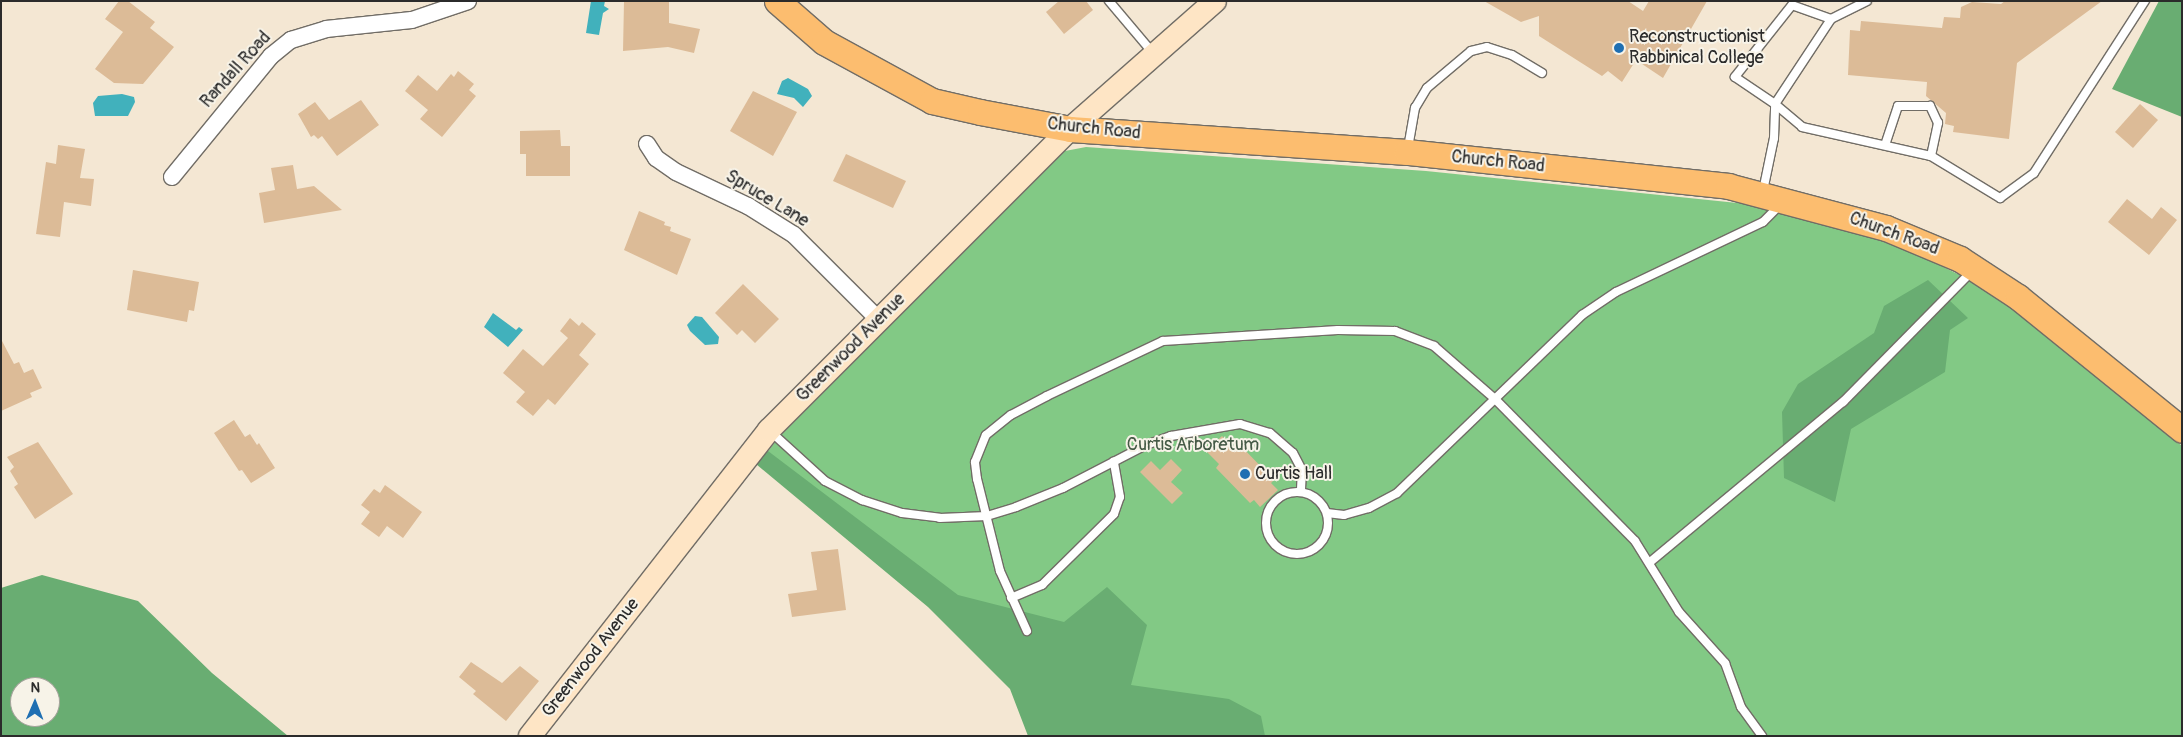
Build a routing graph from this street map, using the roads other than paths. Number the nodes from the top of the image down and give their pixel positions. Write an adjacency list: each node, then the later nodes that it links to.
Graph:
1 (468, 1): 16 (street, Randall Road)
2 (777, 1): 11 (main road, Church Road)
3 (1109, 1): 8 (lane)
4 (1215, 1): 8 (main road, Greenwood Avenue)
5 (1867, 1): 7 (lane)
6 (2145, 1): 15 (lane)
7 (1831, 19): 10 (lane); 10 (lane)
8 (1154, 55): 11 (main road, Greenwood Avenue)
9 (1542, 73): 14 (lane)
10 (1775, 104): 13 (lane); 17 (lane)
11 (1070, 129): 14 (main road, Church Road); 19 (main road, Greenwood Avenue)
12 (648, 144): 19 (street, Spruce Lane)
13 (1885, 146): 15 (lane); 15 (lane)
14 (1407, 152): 17 (main road, Church Road)
15 (1931, 156)
16 (172, 177)
17 (1774, 197): 18 (main road, Church Road); 20 (lane)
18 (1974, 268): 22 (main road, Church Road); 27 (lane)
19 (879, 320): 21 (main road, Greenwood Avenue)
20 (1495, 399): 25 (lane); 26 (lane); 27 (lane)
21 (769, 430): 26 (lane); 30 (main road, Greenwood Avenue)
22 (2182, 430)
23 (1114, 462): 24 (lane); 26 (lane); 28 (lane)
24 (1302, 492): 25 (lane); 25 (lane)
25 (1327, 512)
26 (987, 516): 28 (lane)
27 (1650, 562): 31 (lane)
28 (1012, 598): 29 (lane)
29 (1027, 631)
30 (530, 736)
31 (1762, 736)

